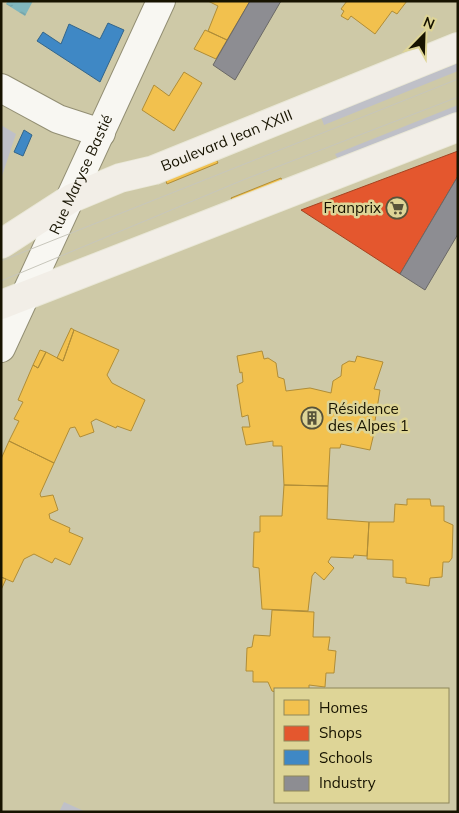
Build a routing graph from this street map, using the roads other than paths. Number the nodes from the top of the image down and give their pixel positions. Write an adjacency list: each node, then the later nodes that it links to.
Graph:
1 (161, 1): 5 (street, Rue Maryse Bastié)
2 (458, 47): 6 (main road, Boulevard Jean XXIII)
3 (1, 88): 5 (street)
4 (458, 127): 8 (main road)
5 (101, 133): 6 (street, Rue Maryse Bastié)
6 (72, 198): 7 (main road, Boulevard Jean XXIII); 8 (street, Rue Maryse Bastié)
7 (1, 244)
8 (13, 300): 9 (street, Rue Maryse Bastié)
9 (1, 348)

